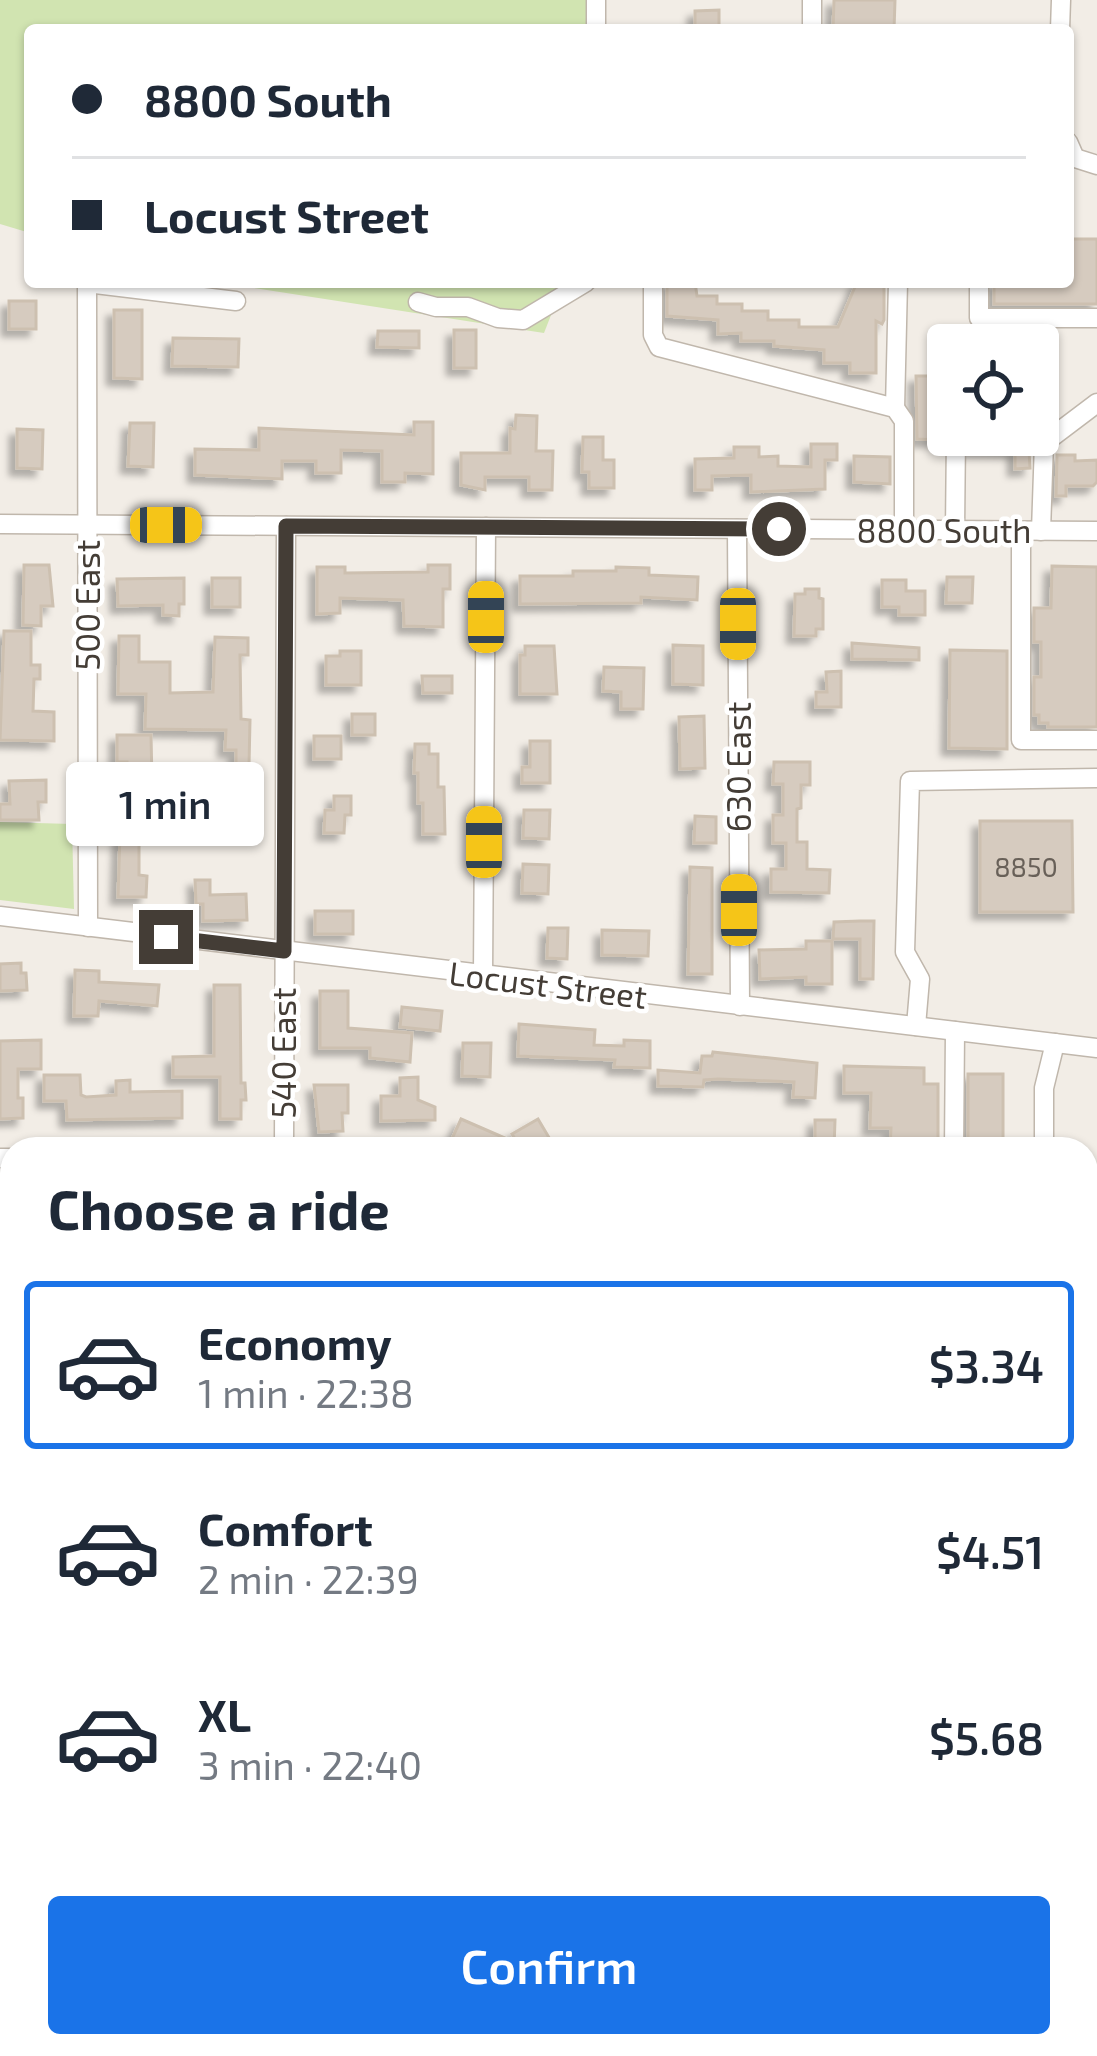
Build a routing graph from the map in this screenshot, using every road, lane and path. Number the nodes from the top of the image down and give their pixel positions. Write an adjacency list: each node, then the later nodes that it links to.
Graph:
1 (86, 288): 14 (street, 500 East)
2 (133, 288): 7 (street)
3 (576, 288): 8 (street)
4 (652, 288): 11 (street)
5 (898, 288): 11 (street)
6 (979, 288): 9 (street)
7 (236, 301)
8 (418, 302)
9 (1097, 318)
10 (1097, 404): 20 (street)
11 (896, 408): 18 (street)
12 (956, 456): 19 (street)
13 (0, 524): 14 (street, 8800 South)
14 (87, 525): 15 (street, 8800 South); 25 (street, 500 East)
15 (286, 526): 16 (street, 8800 South); 26 (street, 540 East)
16 (486, 527): 17 (street, 8800 South); 27 (street)
17 (737, 529): 18 (street, 8800 South); 28 (street, 630 East)
18 (904, 530): 19 (street, 8800 South)
19 (956, 530): 20 (street, 8800 South)
20 (1031, 531): 21 (street, 8800 South); 22 (street)
21 (1097, 531)
22 (1097, 740)
23 (1097, 778): 29 (street)
24 (0, 916): 25 (street, Locust Street)
25 (88, 927): 26 (street, Locust Street)
26 (284, 951): 27 (street, Locust Street); 33 (street, 540 East)
27 (483, 976): 28 (street, Locust Street)
28 (740, 1006): 29 (street, Locust Street)
29 (916, 1026): 30 (street, Locust Street)
30 (955, 1031): 31 (street, Locust Street); 34 (street)
31 (1055, 1043): 32 (street, Locust Street); 35 (street)
32 (1097, 1048)
33 (284, 1137)
34 (954, 1137)
35 (1044, 1137)

